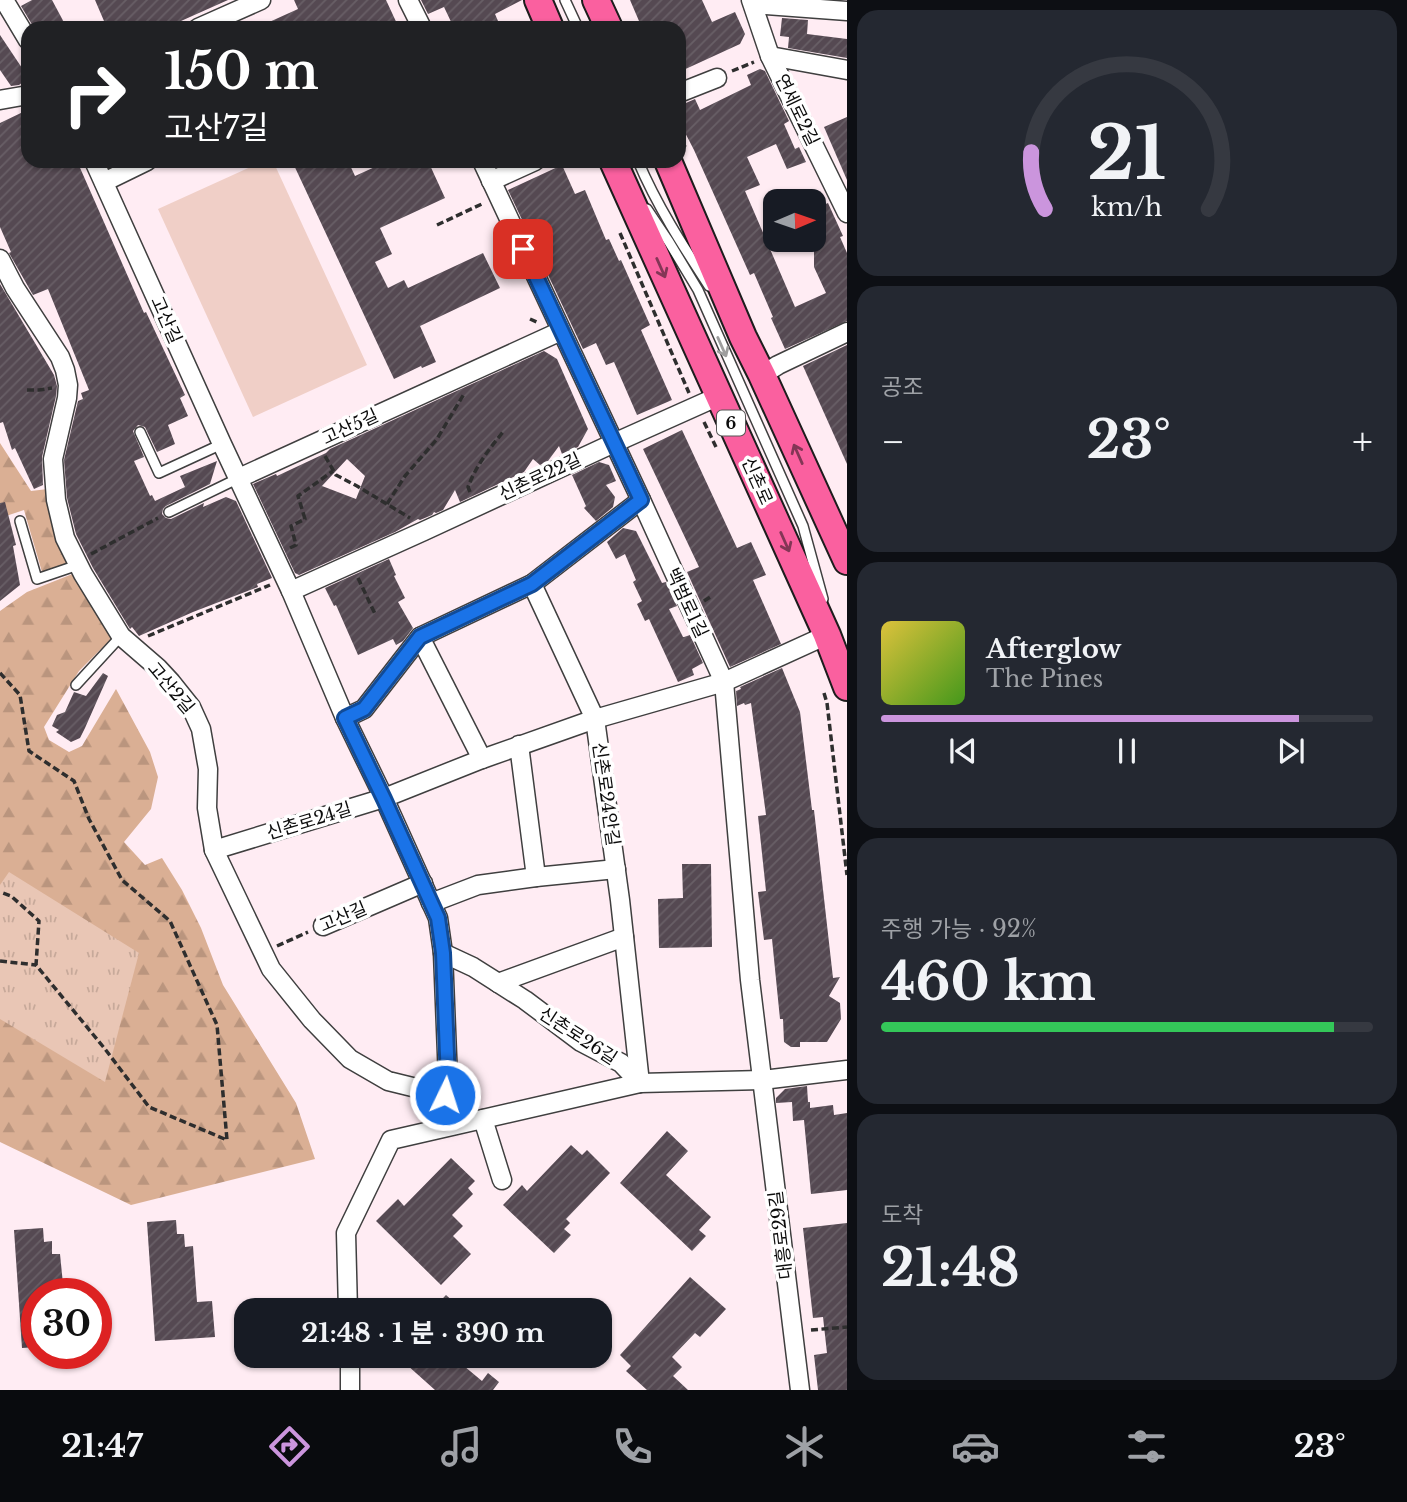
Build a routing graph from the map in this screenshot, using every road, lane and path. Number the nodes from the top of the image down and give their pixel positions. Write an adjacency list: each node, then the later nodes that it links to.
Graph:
1 (261, 0): 9 (street)
2 (408, 0): 10 (street)
3 (538, 0): 11 (main road)
4 (565, 0): 12 (lane)
5 (596, 0): 13 (main road)
6 (7, 1): 14 (street)
7 (752, 2): 8 (street, 연세로2길); 15 (street, 연세로2길)
8 (847, 11)
9 (214, 21)
10 (418, 21)
11 (547, 21)
12 (575, 21)
13 (606, 21)
14 (21, 27)
15 (770, 56): 16 (street); 17 (path); 32 (street, 연세로2길)
16 (847, 69)
17 (717, 78): 18 (street)
18 (686, 90)
19 (21, 96): 20 (street)
20 (0, 100)
21 (97, 168): 30 (street, 고산길)
22 (133, 168): 30 (street)
23 (485, 168): 29 (street, 백범로1길)
24 (520, 168): 29 (street)
25 (617, 168): 44 (main road, 신촌로 / 6, one-way to 44)
26 (619, 168): 72 (lane, one-way to 72)
27 (641, 168): 38 (lane)
28 (671, 168): 38 (main road)
29 (491, 181): 36 (street, 백범로1길)
30 (104, 182): 49 (street, 고산길)
31 (485, 202): 34 (path)
32 (847, 213)
33 (615, 223): 43 (path)
34 (437, 225)
35 (0, 259): 62 (street, 고산2길)
36 (561, 331): 40 (street, 고산5길); 48 (street, 백범로1길)
37 (847, 332): 39 (street)
38 (743, 337): 39 (main road)
39 (762, 375): 60 (main road, one-way to 39)
40 (462, 376): 47 (street, 고산5길); 53 (path)
41 (57, 387): 42 (path)
42 (27, 390)
43 (690, 395)
44 (719, 397): 48 (street, 신촌로22길); 66 (main road, 신촌로 / 6, one-way to 66)
45 (140, 432): 49 (lane)
46 (503, 432): 54 (path, 신촌로22길)
47 (319, 442): 50 (path); 51 (street, 고산5길)
48 (614, 443): 52 (street, 백범로1길); 54 (street, 신촌로22길)
49 (222, 444): 51 (street, 고산길)
50 (333, 471): 53 (path); 59 (path)
51 (239, 478): 55 (lane); 59 (street, 고산길)
52 (641, 500): 63 (street); 70 (street, 백범로1길)
53 (387, 504): 57 (path)
54 (476, 507): 57 (street, 신촌로22길)
55 (169, 512): 58 (path)
56 (20, 521): 62 (lane)
57 (424, 531): 61 (street, 신촌로22길)
58 (100, 550)
59 (274, 555): 64 (street, 고산길)
60 (847, 561)
61 (351, 564): 64 (street, 신촌로22길); 65 (path)
62 (78, 565): 68 (street, 고산2길)
63 (532, 584): 67 (street); 74 (street)
64 (288, 585): 68 (path); 73 (street, 고산길)
65 (376, 616)
66 (827, 635): 70 (street, 신촌로24길); 72 (main road, 신촌로 / 6)
67 (420, 637): 73 (street); 76 (street)
68 (125, 640): 71 (lane); 78 (street, 고산2길)
69 (0, 673): 90 (path)
70 (724, 682): 74 (street, 신촌로24길); 93 (street, 백범로1길)
71 (76, 685)
72 (839, 687): 80 (path)
73 (345, 718): 77 (street, 고산길)
74 (595, 719): 75 (street, 신촌로24길); 79 (street, 신촌로24안길)
75 (519, 746): 76 (street, 신촌로24길); 81 (street)
76 (482, 759): 77 (street, 신촌로24길)
77 (384, 799): 78 (street, 신촌로24길); 82 (street, 고산길)
78 (214, 850): 87 (street, 고산2길)
79 (616, 869): 81 (street, 신촌로24안길); 86 (street, 신촌로24안길)
80 (847, 875)
81 (536, 877): 84 (street, 신촌로24안길)
82 (423, 883): 84 (street, 고산길); 85 (street, 고산길)
83 (0, 892): 90 (path)
84 (431, 902): 88 (street, 고산길)
85 (323, 926): 87 (path, 고산길)
86 (624, 937): 91 (street); 94 (street, 신촌로24안길)
87 (262, 952): 95 (street, 고산2길)
88 (443, 953): 91 (street, 신촌로26길); 95 (street, 고산길)
89 (0, 961): 90 (path)
90 (36, 965)
91 (498, 983): 94 (street, 신촌로26길)
92 (847, 1070): 93 (street)
93 (762, 1080): 94 (street); 100 (street, 대흥로29길)
94 (640, 1083): 96 (street)
95 (445, 1095)
96 (483, 1119): 97 (street); 98 (street)
97 (502, 1180)
98 (348, 1298)
99 (847, 1327): 100 (path)
100 (793, 1331): 103 (street, 대흥로29길)
101 (350, 1368): 102 (street)
102 (351, 1390)
103 (800, 1390)

